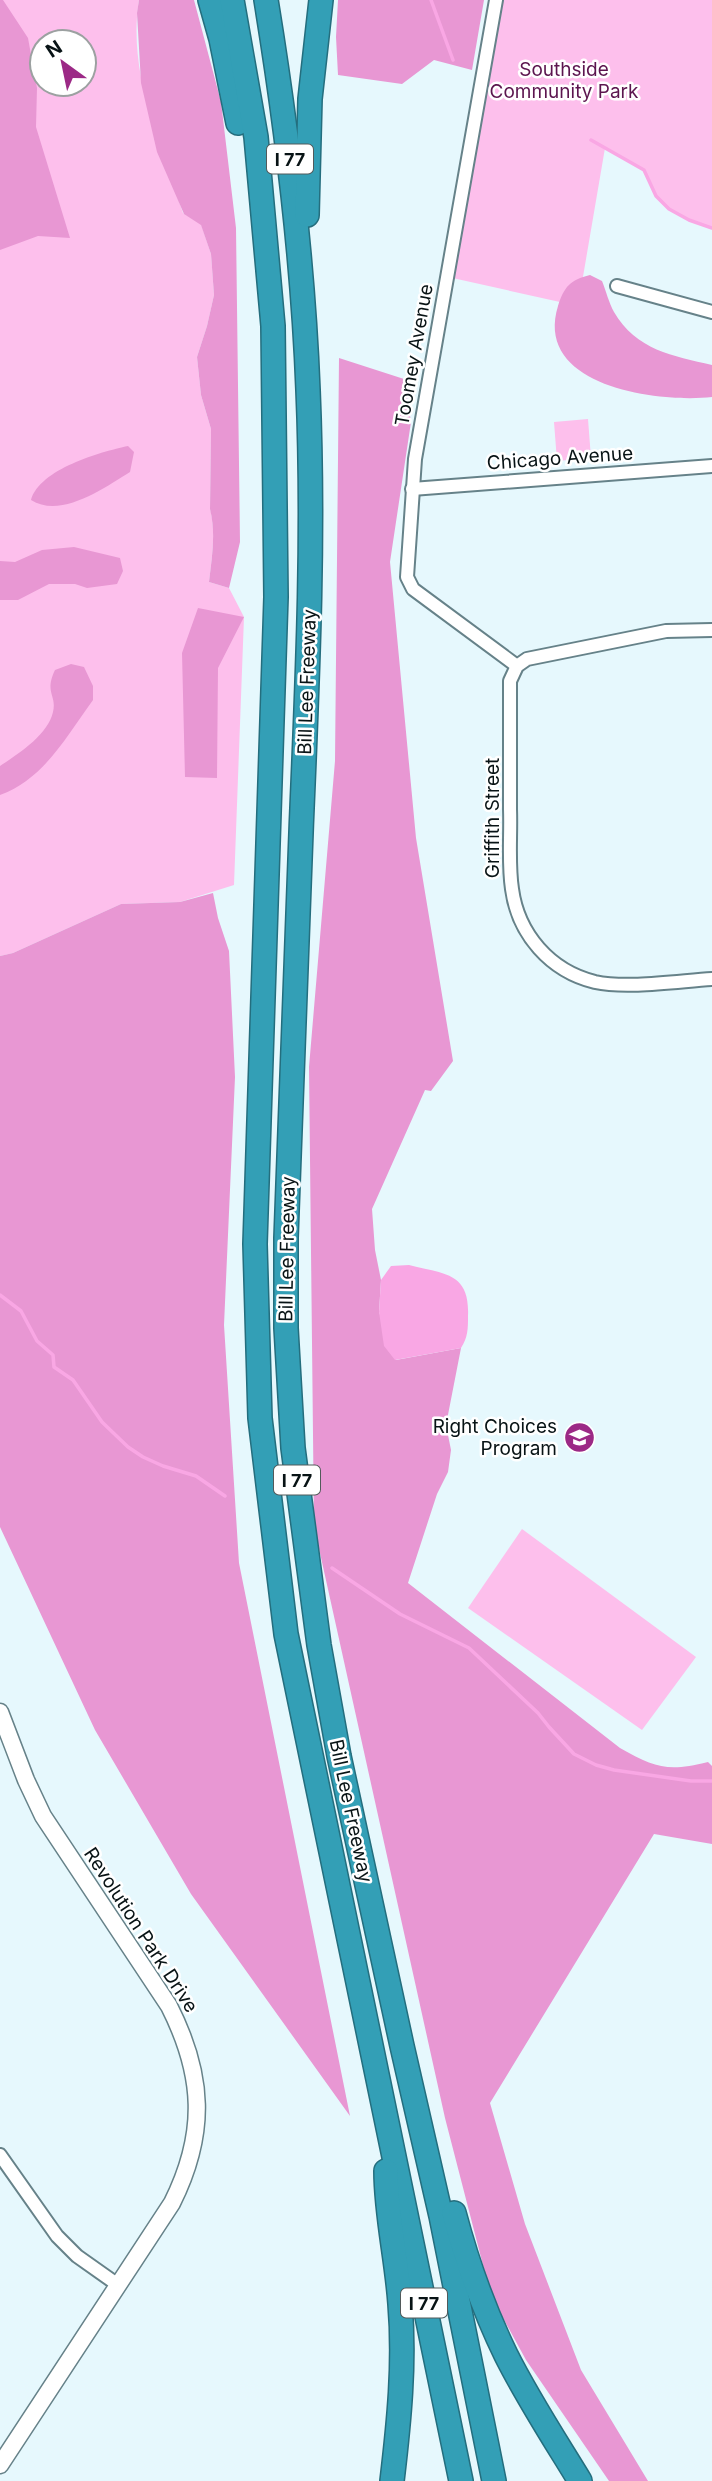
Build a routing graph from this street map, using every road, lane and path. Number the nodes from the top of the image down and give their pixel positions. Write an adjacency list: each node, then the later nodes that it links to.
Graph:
1 (210, 0): 9 (highway)
2 (232, 0): 9 (highway, Bill Lee Freeway / I 77)
3 (266, 0): 8 (highway, Bill Lee Freeway / I 77)
4 (321, 0): 8 (highway)
5 (496, 0): 11 (street, Toomey Avenue)
6 (617, 286): 7 (street)
7 (712, 312)
8 (303, 319): 16 (highway, Bill Lee Freeway / I 77)
9 (272, 326): 17 (highway, Bill Lee Freeway / I 77)
10 (712, 466): 11 (street, Chicago Avenue)
11 (411, 489): 13 (street, Toomey Avenue)
12 (712, 630): 13 (street)
13 (517, 666): 14 (street, Griffith Street)
14 (712, 979)
15 (0, 1712): 19 (street, Revolution Park Drive)
16 (402, 2046): 23 (highway, Bill Lee Freeway / I 77); 24 (highway)
17 (387, 2125): 21 (highway); 22 (highway, Bill Lee Freeway / I 77)
18 (0, 2155): 19 (street)
19 (118, 2285): 20 (street, Revolution Park Drive)
20 (0, 2465)
21 (392, 2481)
22 (461, 2481)
23 (494, 2481)
24 (580, 2481)

